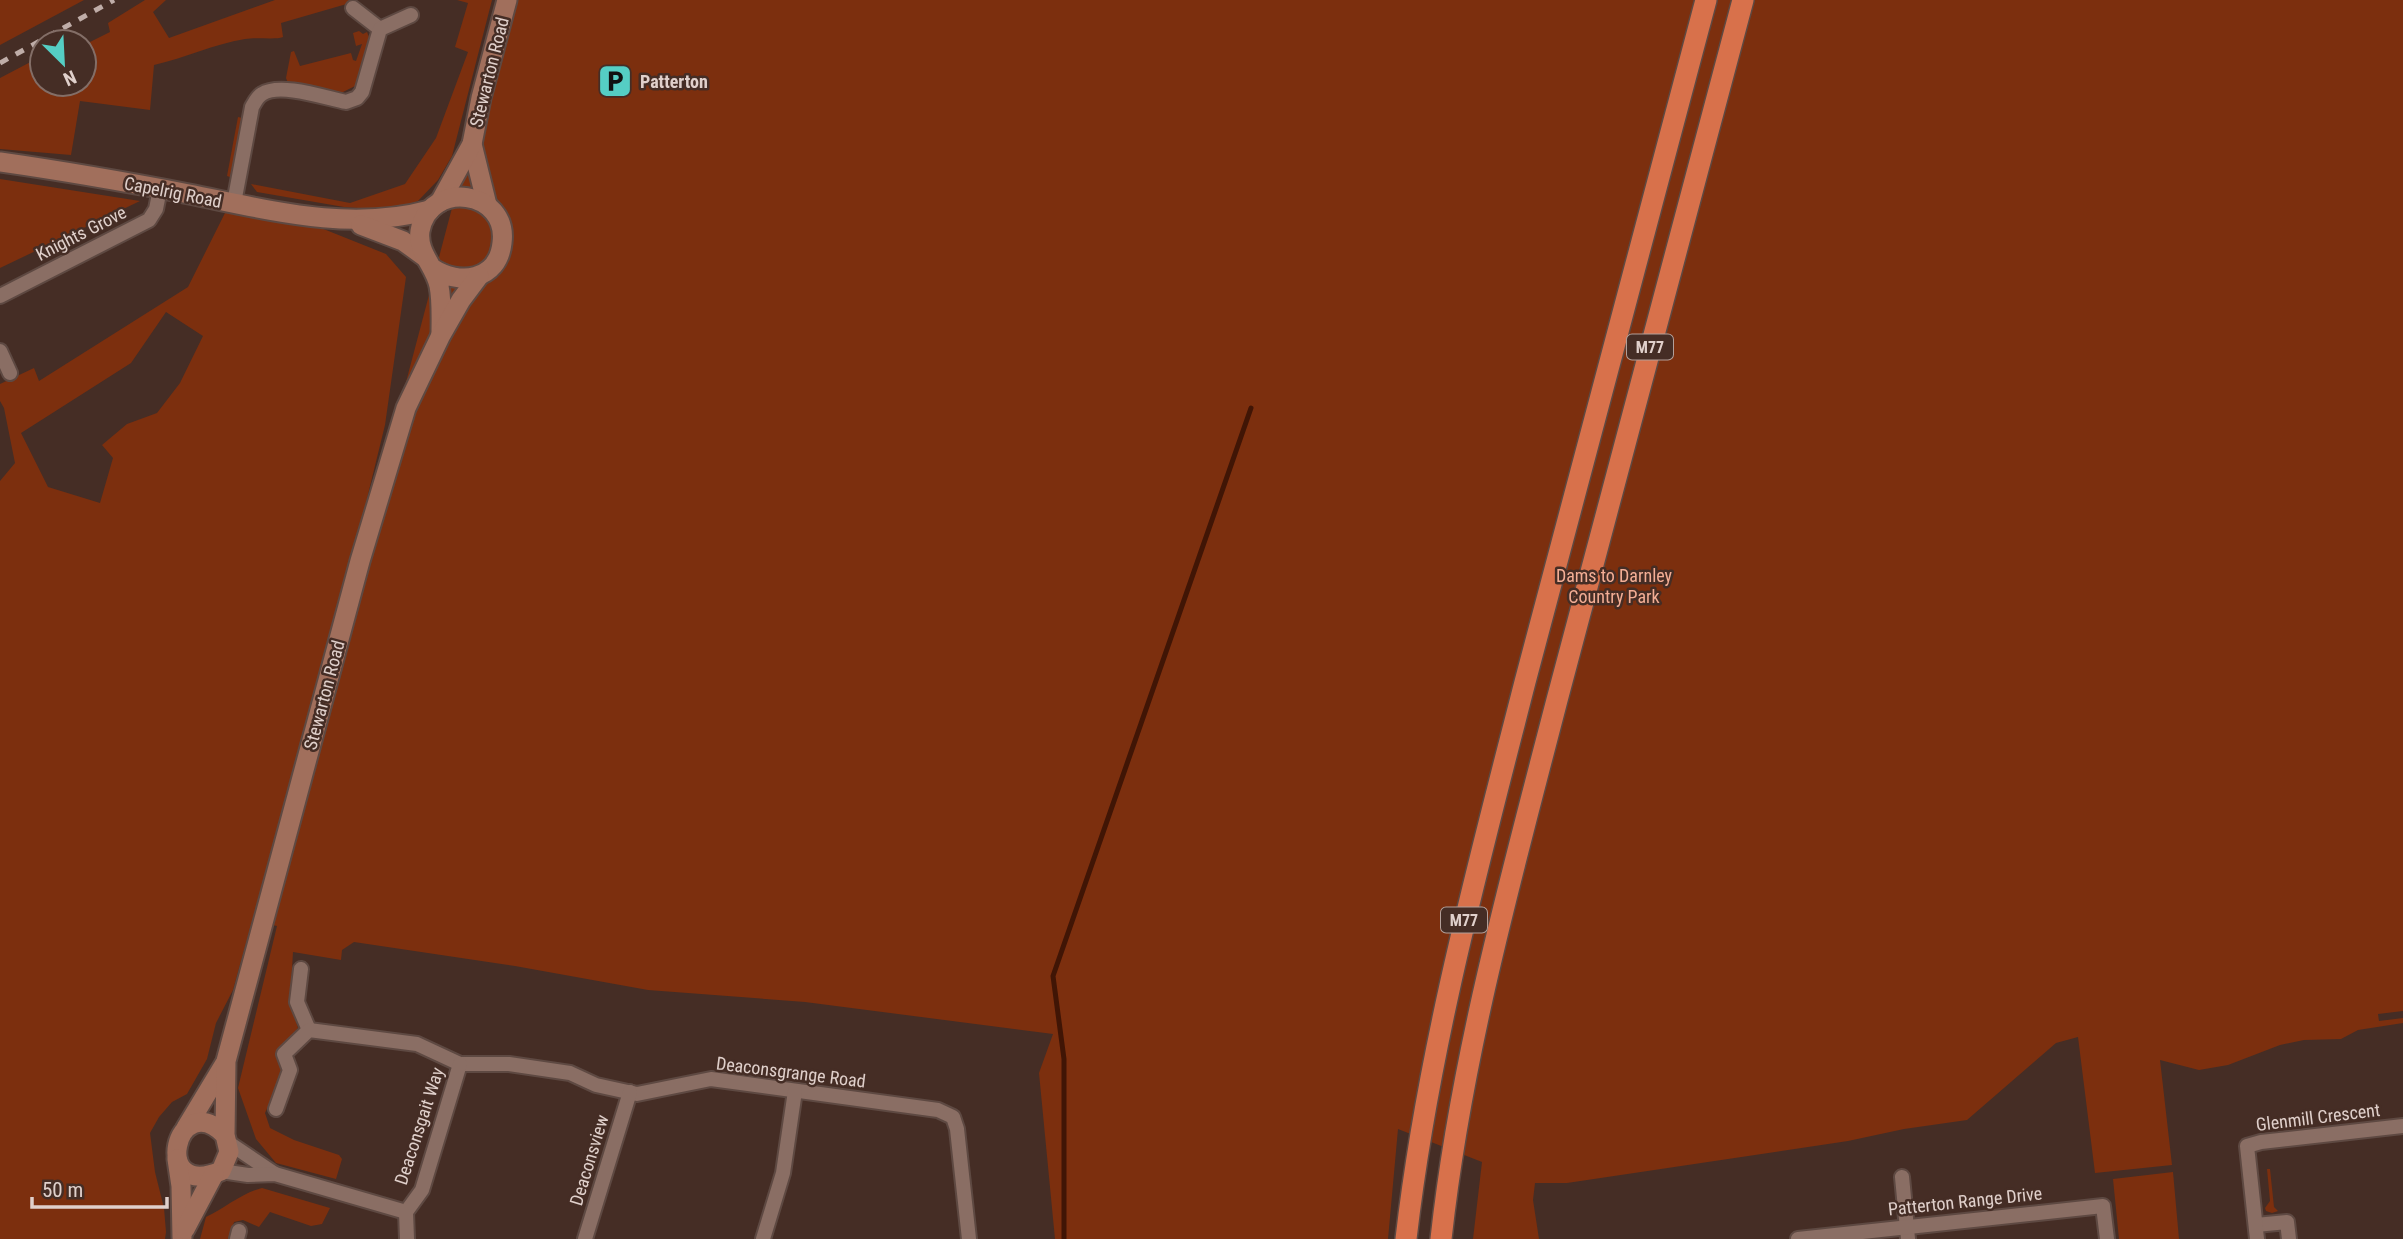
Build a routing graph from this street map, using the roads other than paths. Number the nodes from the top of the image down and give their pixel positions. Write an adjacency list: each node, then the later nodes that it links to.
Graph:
1 (507, 0): 7 (main road, Stewarton Road)
2 (1706, 0): 42 (highway, M77)
3 (1743, 0): 43 (highway, M77)
4 (354, 8): 6 (street)
5 (411, 15): 6 (street)
6 (380, 29): 10 (street)
7 (472, 144): 11 (main road, Stewarton Road); 12 (main road, Stewarton Road)
8 (0, 162): 9 (main road, Capelrig Road)
9 (160, 189): 10 (main road, Capelrig Road); 16 (street, Knights Grove)
10 (234, 203): 13 (main road, Capelrig Road)
11 (486, 205): 12 (main road); 15 (main road, Stewarton Road)
12 (435, 206): 13 (main road, Capelrig Road); 14 (main road, Stewarton Road)
13 (346, 220): 14 (main road, Capelrig Road)
14 (429, 263): 15 (main road); 17 (main road, Stewarton Road)
15 (479, 276): 17 (main road, Stewarton Road)
16 (0, 296)
17 (441, 335): 22 (main road, Stewarton Road)
18 (0, 351): 19 (street)
19 (10, 373)
20 (300, 969): 21 (street)
21 (309, 1030): 23 (street, Deaconsgrange Road); 26 (street)
22 (226, 1061): 28 (main road, Stewarton Road); 29 (main road, Stewarton Road)
23 (460, 1063): 25 (street, Deaconsgrange Road); 34 (street, Deaconsgait Way)
24 (795, 1091): 25 (street, Deaconsgrange Road); 40 (street); 41 (street, Deaconsgrange Road)
25 (630, 1092): 39 (street, Deaconsview)
26 (276, 1109)
27 (2403, 1126): 35 (street, Glenmill Crescent)
28 (186, 1128): 29 (main road); 30 (main road)
29 (227, 1139): 31 (main road); 32 (street)
30 (177, 1159): 31 (main road); 37 (main road)
31 (218, 1173): 32 (street); 37 (main road)
32 (275, 1174): 34 (street)
33 (1902, 1177): 36 (street)
34 (406, 1212): 38 (street, Deaconsgait Way)
35 (2257, 1232): 46 (street)
36 (1908, 1233): 44 (street, Patterton Range Drive); 45 (street, Patterton Range Drive)
37 (181, 1238)
38 (407, 1239)
39 (585, 1239)
40 (763, 1239)
41 (968, 1239)
42 (1406, 1239)
43 (1441, 1239)
44 (1798, 1239)
45 (2107, 1239)
46 (2289, 1239)

